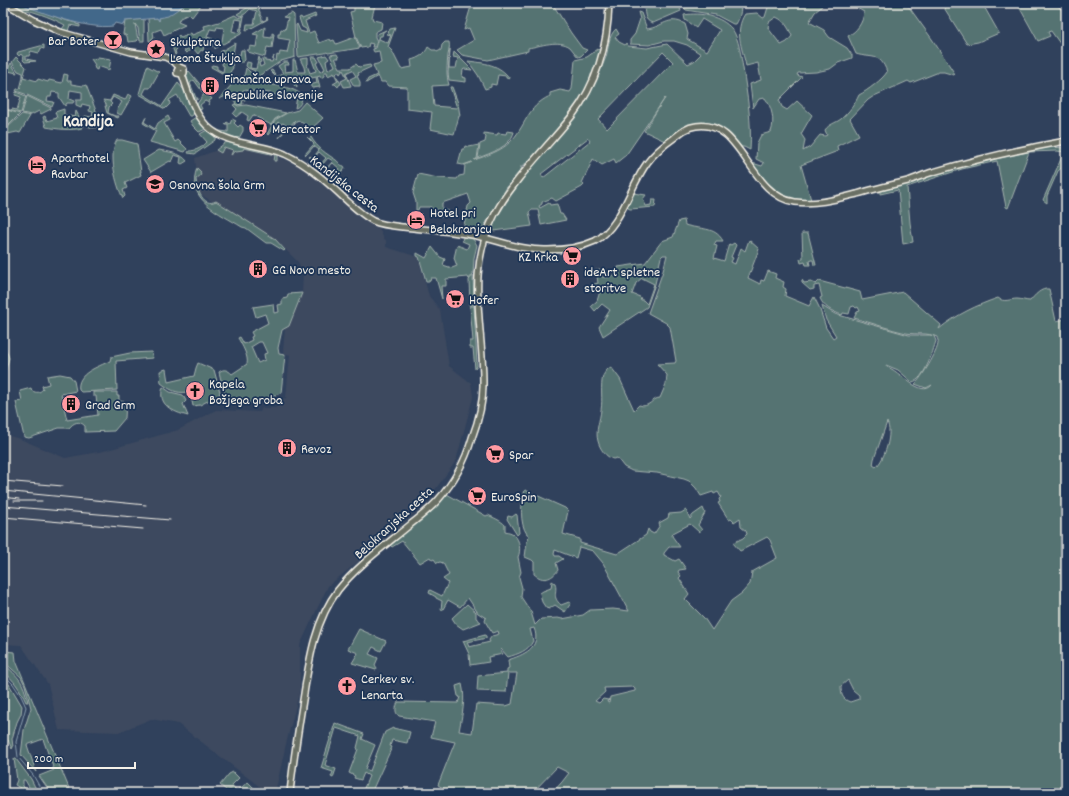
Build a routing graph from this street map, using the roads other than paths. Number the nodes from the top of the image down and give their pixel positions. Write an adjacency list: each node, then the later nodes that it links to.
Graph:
1 (5, 3): 4 (main road, Kandijska cesta)
2 (609, 3): 4 (main road, Belokranjska cesta)
3 (1066, 141): 4 (main road, Kandijska cesta)
4 (485, 238): 5 (main road, Belokranjska cesta)
5 (290, 793)

